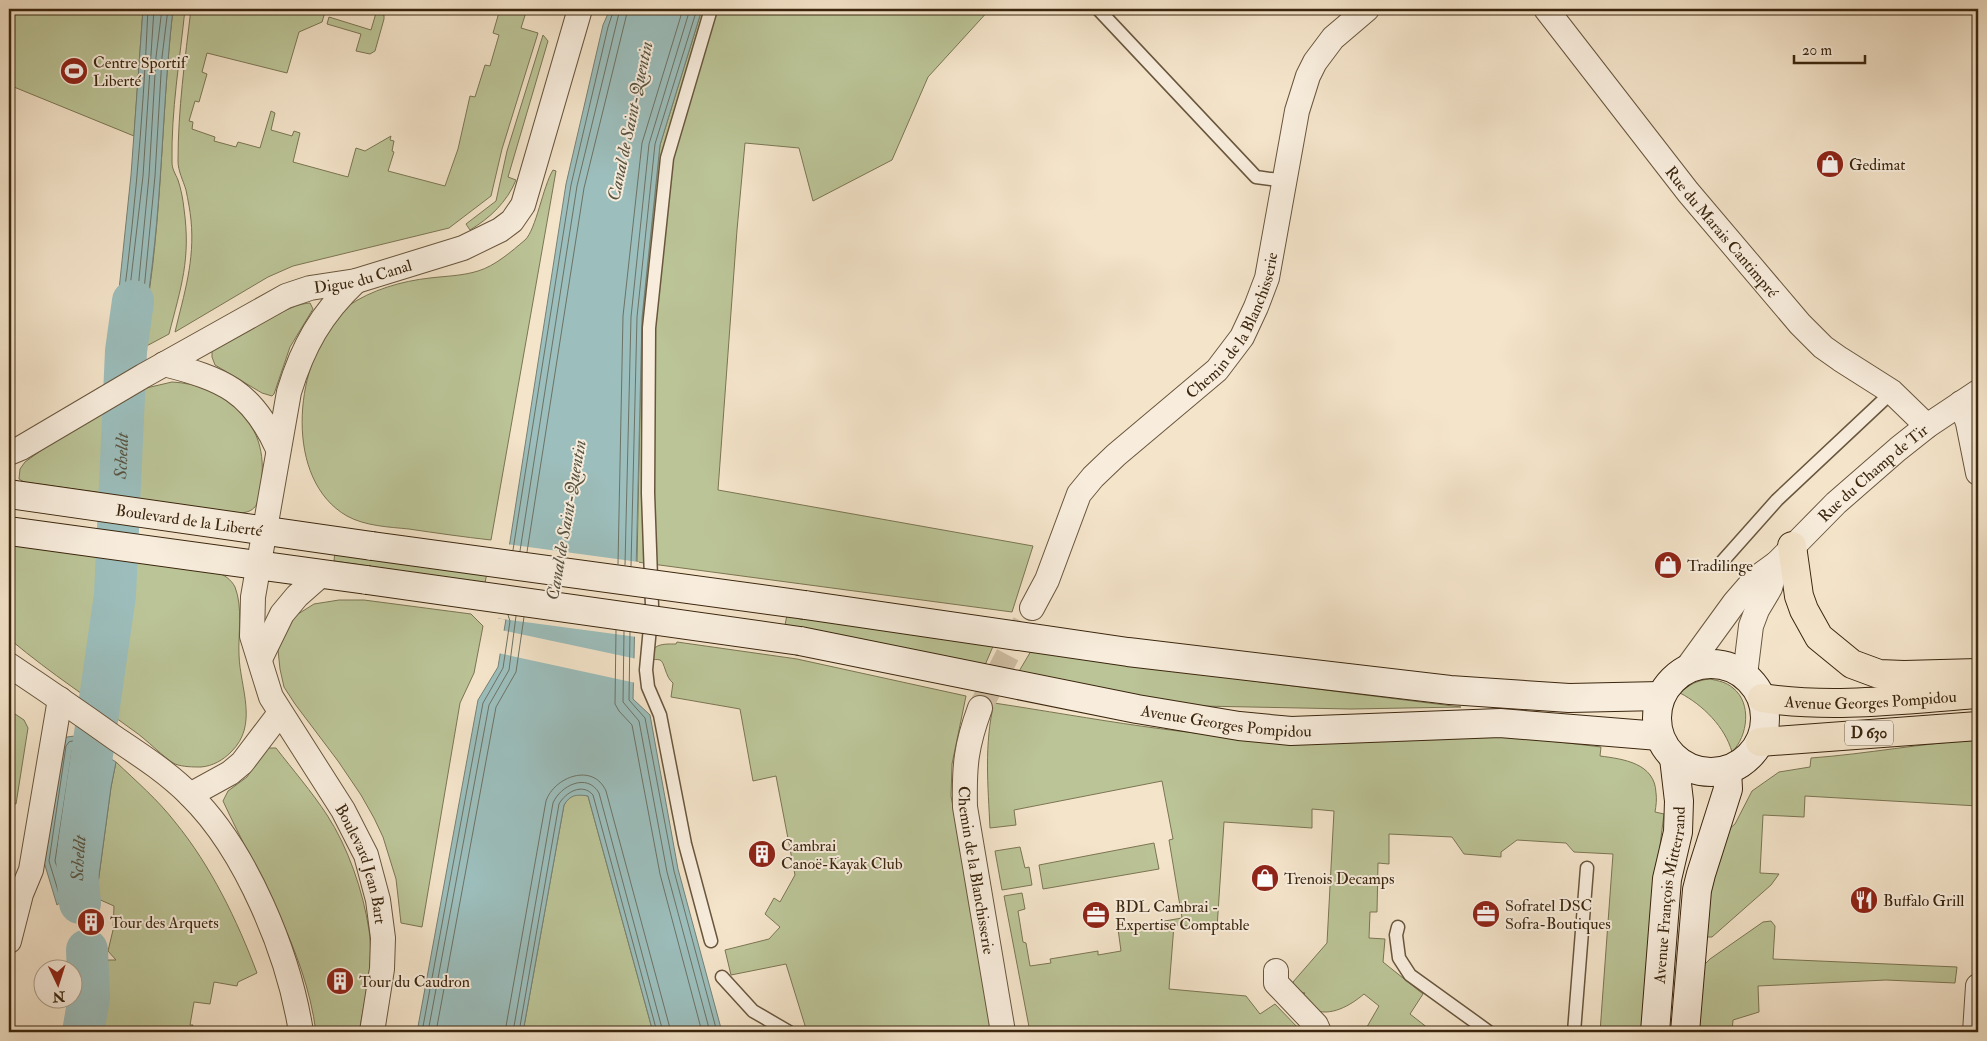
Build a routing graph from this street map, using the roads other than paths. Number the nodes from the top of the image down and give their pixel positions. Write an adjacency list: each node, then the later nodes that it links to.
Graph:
1 (580, 9): 7 (street, Digue du Canal)
2 (711, 9): 42 (lane)
3 (1098, 9): 6 (lane)
4 (1367, 9): 6 (street, Chemin de la Blanchisserie)
5 (1546, 9): 9 (street, Rue du Marais Cantimpré)
6 (1285, 181): 22 (street, Chemin de la Blanchisserie)
7 (356, 281): 8 (street, Digue du Canal); 12 (street, Boulevard Jean Bart)
8 (164, 364): 12 (street); 13 (street, Digue du Canal)
9 (1892, 392): 11 (street, Rue du Marais Cantimpré); 19 (lane)
10 (1970, 398): 11 (street, Rue du Champ de Tir); 14 (street)
11 (1927, 426): 18 (street, Rue du Champ de Tir)
12 (278, 449): 17 (street, Boulevard Jean Bart)
13 (13, 456)
14 (1978, 473)
15 (9, 494): 17 (main road, Boulevard de la Liberté)
16 (9, 531): 20 (main road)
17 (264, 531): 20 (street, Boulevard Jean Bart); 29 (main road, Boulevard de la Liberté, bridge)
18 (1785, 555): 25 (street, Rue du Champ de Tir); 26 (main road); 27 (street)
19 (1721, 563)
20 (258, 565): 21 (main road); 23 (street, Boulevard Jean Bart)
21 (322, 574): 23 (street); 36 (main road, Avenue Georges Pompidou, bridge)
22 (1032, 608)
23 (260, 659): 33 (street, Boulevard Jean Bart)
24 (9, 665): 31 (street)
25 (1687, 668): 27 (main road); 29 (main road)
26 (1978, 673)
27 (1745, 675): 30 (main road)
28 (1978, 694): 30 (main road, Avenue Georges Pompidou / D 630)
29 (1660, 696): 36 (main road)
30 (1762, 698): 35 (main road)
31 (64, 702): 38 (street); 41 (street)
32 (980, 708): 49 (street, Chemin de la Blanchisserie)
33 (280, 713): 38 (street); 47 (street, Boulevard Jean Bart)
34 (1978, 726): 35 (main road, Avenue Georges Pompidou / D 630)
35 (1760, 742): 37 (main road)
36 (1666, 747): 37 (main road); 53 (main road, Avenue François Mitterrand)
37 (1727, 770): 54 (main road, Avenue François Mitterrand)
38 (190, 795): 46 (street)
39 (1587, 868): 52 (lane)
40 (1398, 927): 51 (lane)
41 (9, 941)
42 (711, 941)
43 (1276, 971): 50 (street)
44 (722, 977): 48 (lane)
45 (1978, 986): 55 (street)
46 (301, 1032)
47 (372, 1032)
48 (789, 1032)
49 (1003, 1032)
50 (1320, 1032)
51 (1489, 1032)
52 (1574, 1032)
53 (1655, 1032)
54 (1685, 1032)
55 (1975, 1032)

